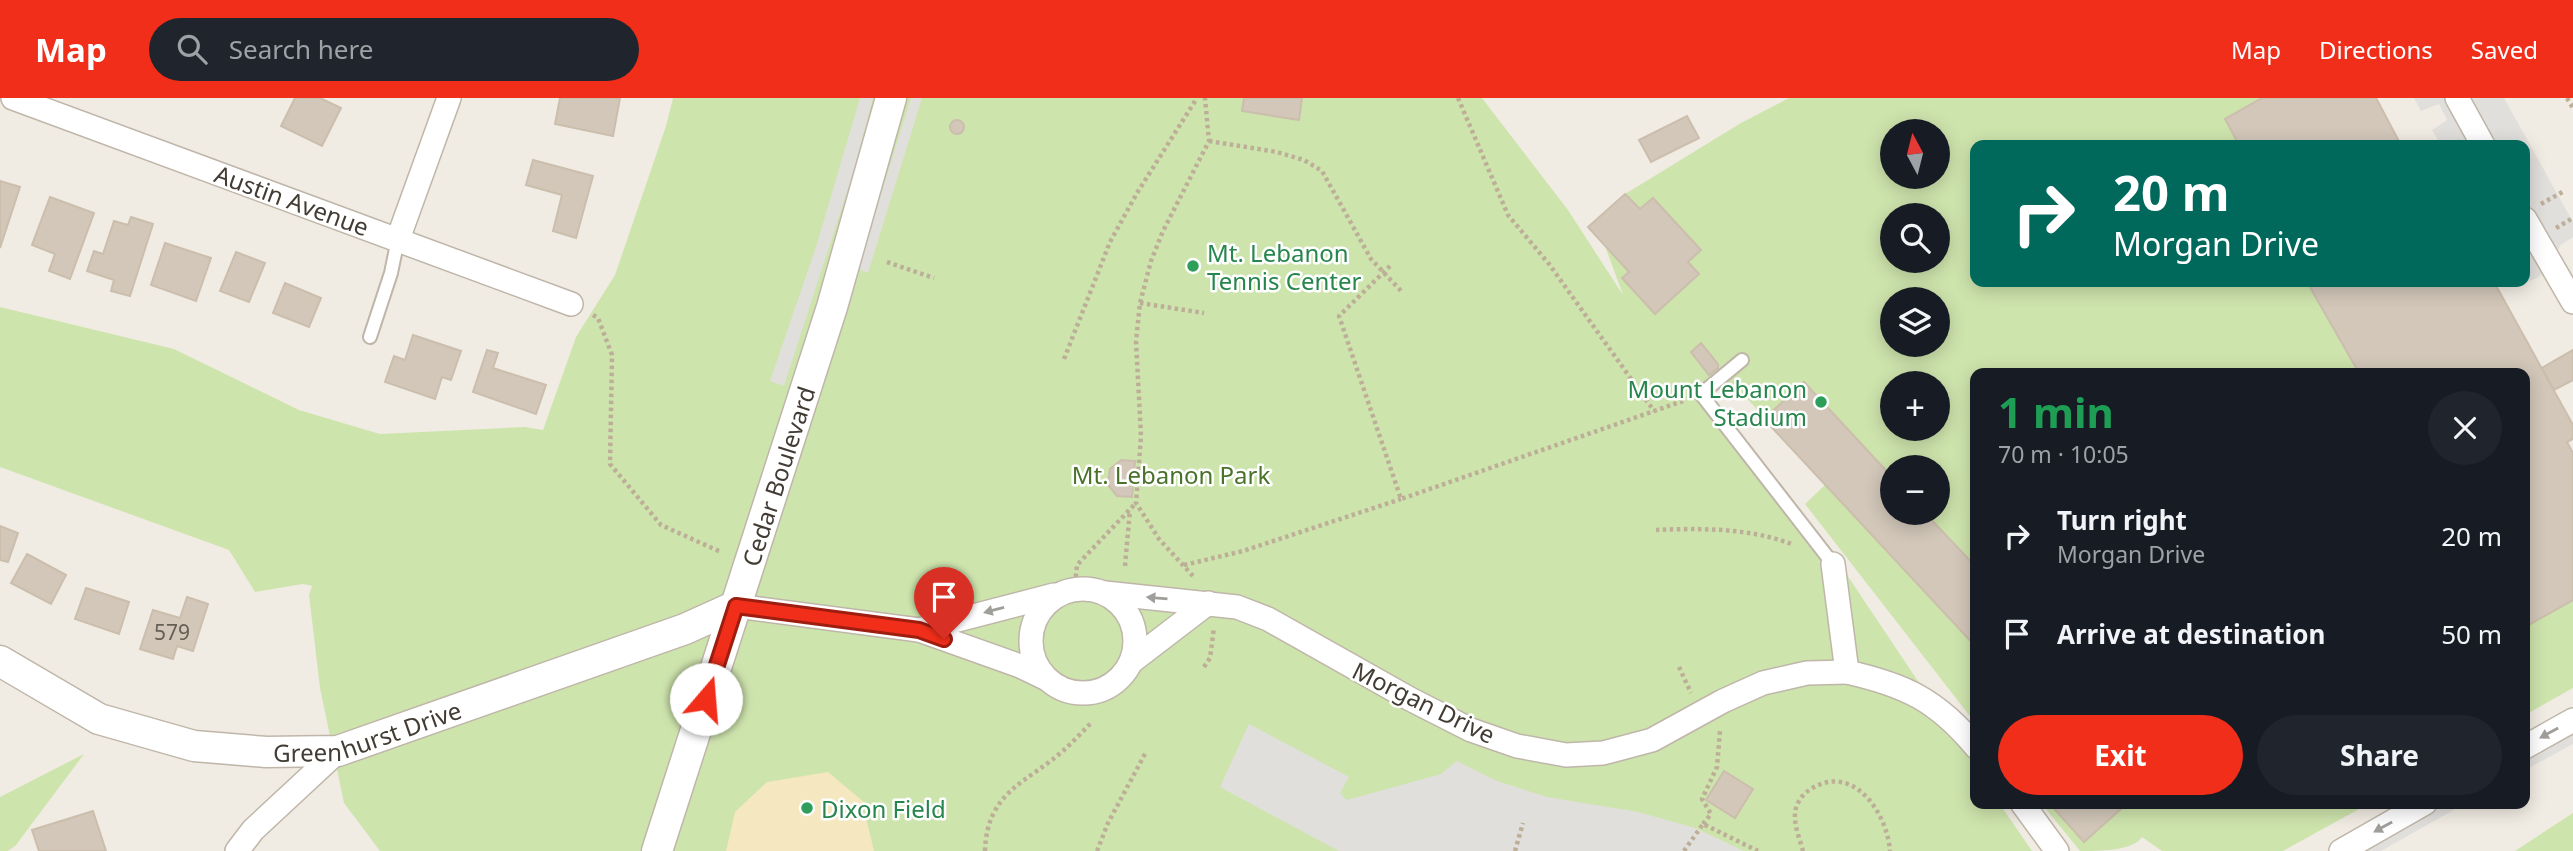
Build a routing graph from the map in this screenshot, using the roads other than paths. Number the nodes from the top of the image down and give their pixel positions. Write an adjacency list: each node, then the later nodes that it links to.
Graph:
1 (13, 98): 7 (street, Austin Avenue)
2 (449, 98): 7 (street)
3 (891, 98): 16 (street, Cedar Boulevard)
4 (2456, 98): 5 (street)
5 (2480, 140)
6 (2530, 228): 8 (street)
7 (398, 239): 9 (street, Austin Avenue); 10 (lane)
8 (2573, 302)
9 (571, 304)
10 (370, 337)
11 (1742, 360): 12 (lane)
12 (1833, 564): 20 (street)
13 (1068, 591): 14 (street); 17 (street, one-way to 17); 21 (street)
14 (1105, 593): 15 (street, Morgan Drive, one-way to 14); 19 (street)
15 (1208, 603): 19 (street); 20 (street, Morgan Drive)
16 (736, 606): 17 (street); 25 (street, Greenhurst Drive); 29 (street, Cedar Boulevard)
17 (919, 630): 21 (street)
18 (0, 661): 25 (street, Greenhurst Drive)
19 (1131, 662): 21 (street)
20 (1847, 672): 23 (street, Morgan Drive)
21 (1046, 679)
22 (2573, 720): 24 (street, one-way to 24)
23 (1970, 741)
24 (2530, 744)
25 (338, 751): 28 (street)
26 (2026, 809): 30 (street)
27 (2415, 809): 31 (street, one-way to 31)
28 (237, 851)
29 (657, 851)
30 (2057, 851)
31 (2341, 851)

